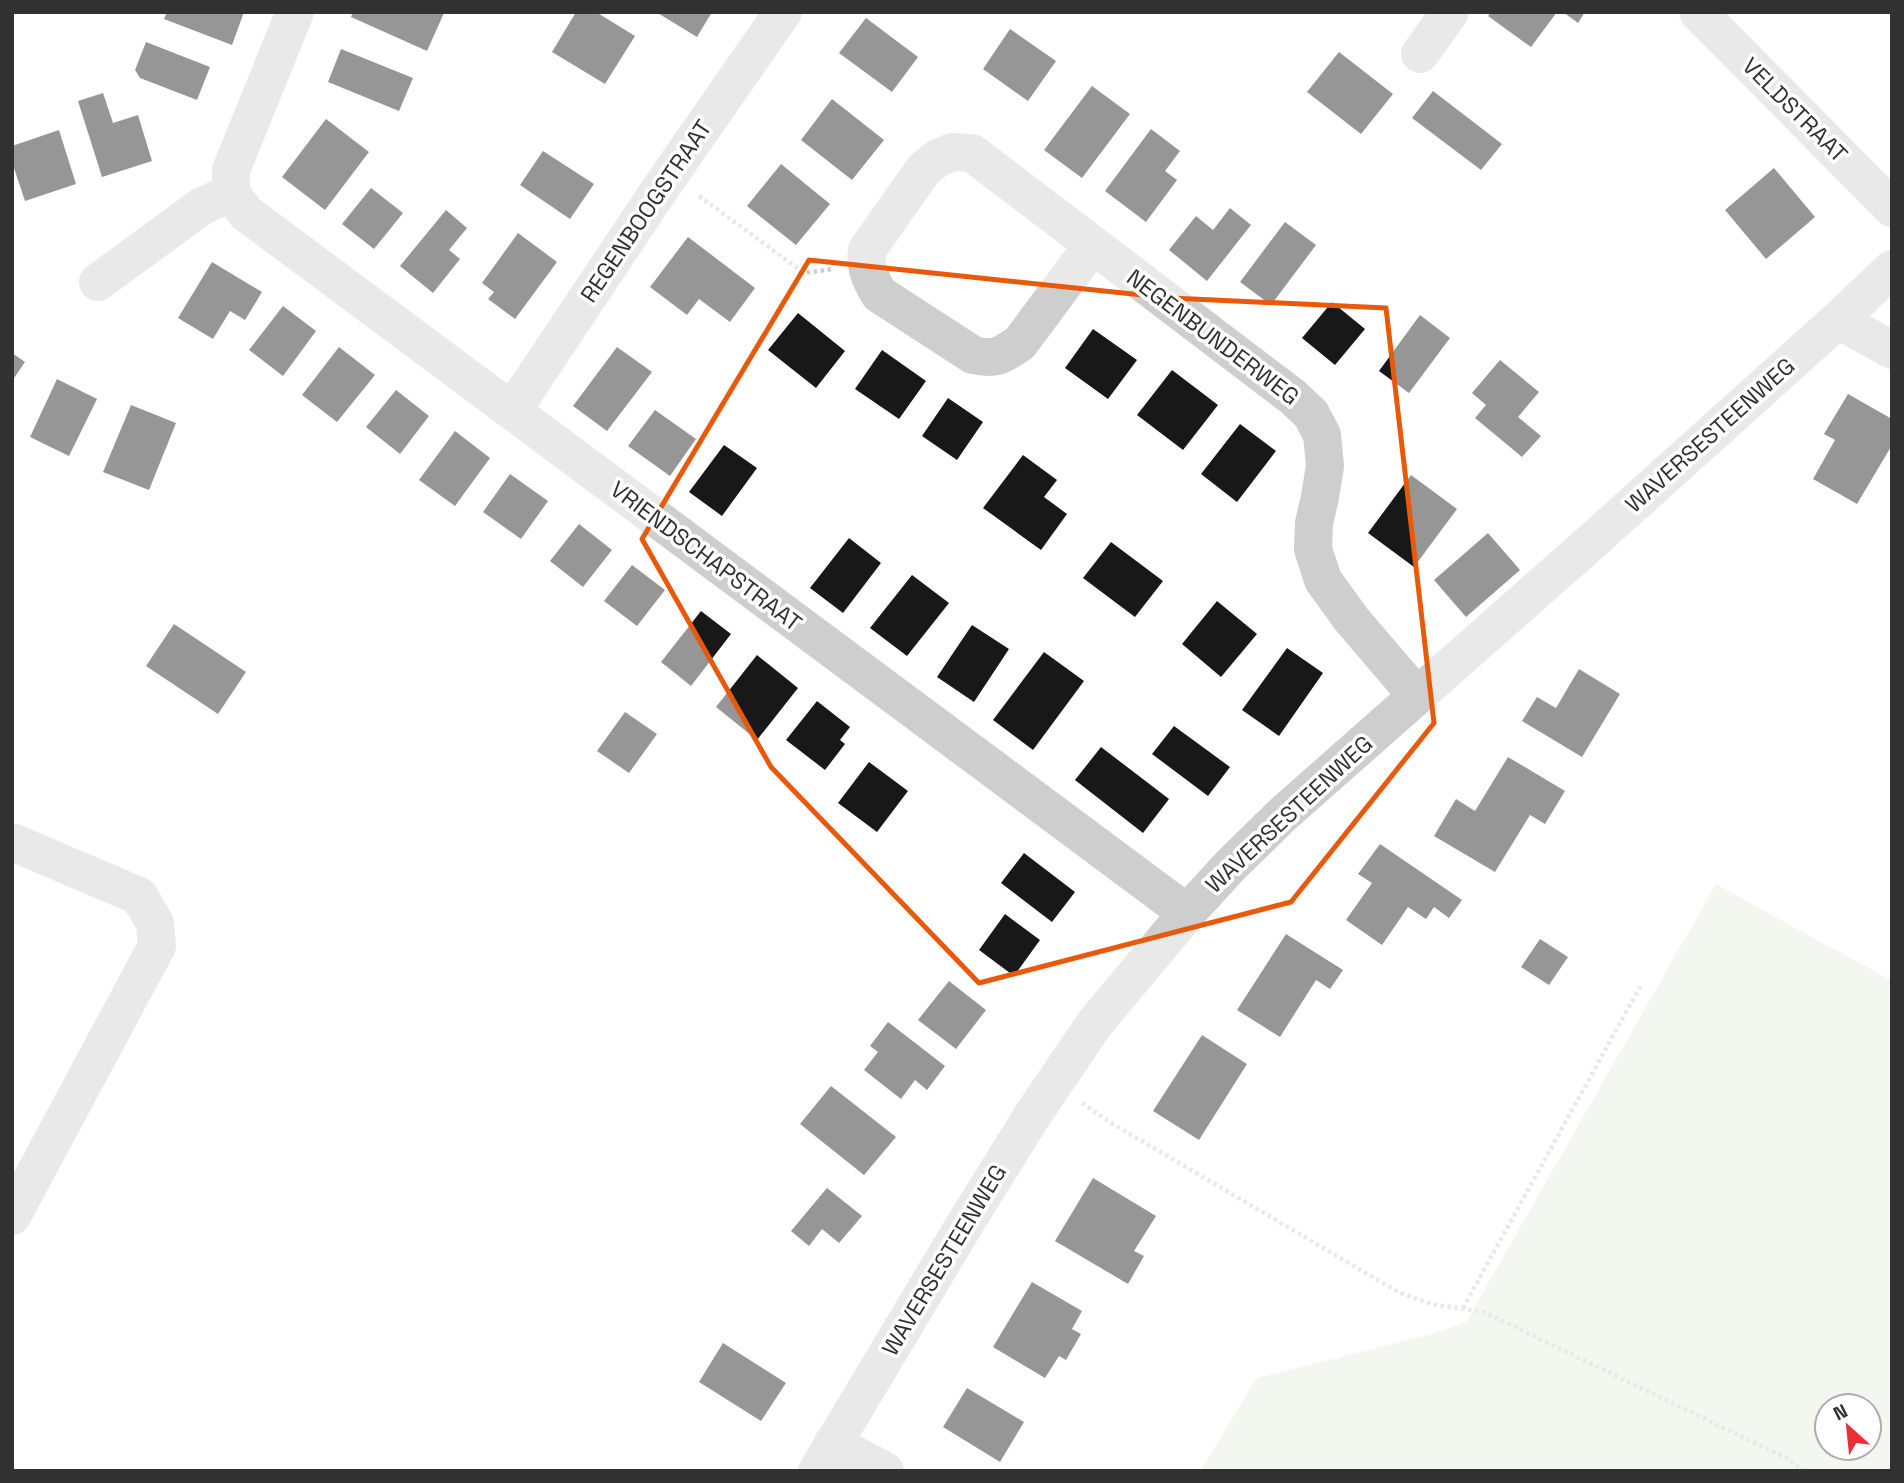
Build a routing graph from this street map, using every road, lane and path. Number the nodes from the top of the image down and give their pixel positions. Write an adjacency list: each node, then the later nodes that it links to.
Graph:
1 (295, 12): 7 (street)
2 (783, 12): 6 (street, REGENBOOGSTRAAT)
3 (1450, 12): 5 (street)
4 (1698, 12): 8 (street, VELDSTRAAT)
5 (1420, 54)
6 (670, 175): 10 (path); 15 (street, REGENBOOGSTRAAT)
7 (231, 194): 12 (street); 15 (street, VRIENDSCHAPSTRAAT)
8 (1892, 208)
9 (1093, 246): 10 (street); 10 (street, NEGENBUNDERWEG); 16 (street, NEGENBUNDERWEG)
10 (865, 264)
11 (1892, 270): 13 (street, WAVERSESTEENWEG)
12 (98, 282)
13 (1838, 320): 14 (street); 16 (street, WAVERSESTEENWEG)
14 (1892, 349)
15 (512, 411): 18 (street, VRIENDSCHAPSTRAAT)
16 (1417, 696): 18 (street, WAVERSESTEENWEG)
17 (12, 842): 21 (street)
18 (1187, 913): 20 (street, WAVERSESTEENWEG)
19 (1641, 985): 22 (path)
20 (1054, 1084): 22 (path); 23 (street, WAVERSESTEENWEG)
21 (12, 1216)
22 (1463, 1308): 25 (path)
23 (825, 1457): 24 (street)
24 (884, 1471)
25 (1805, 1471)

